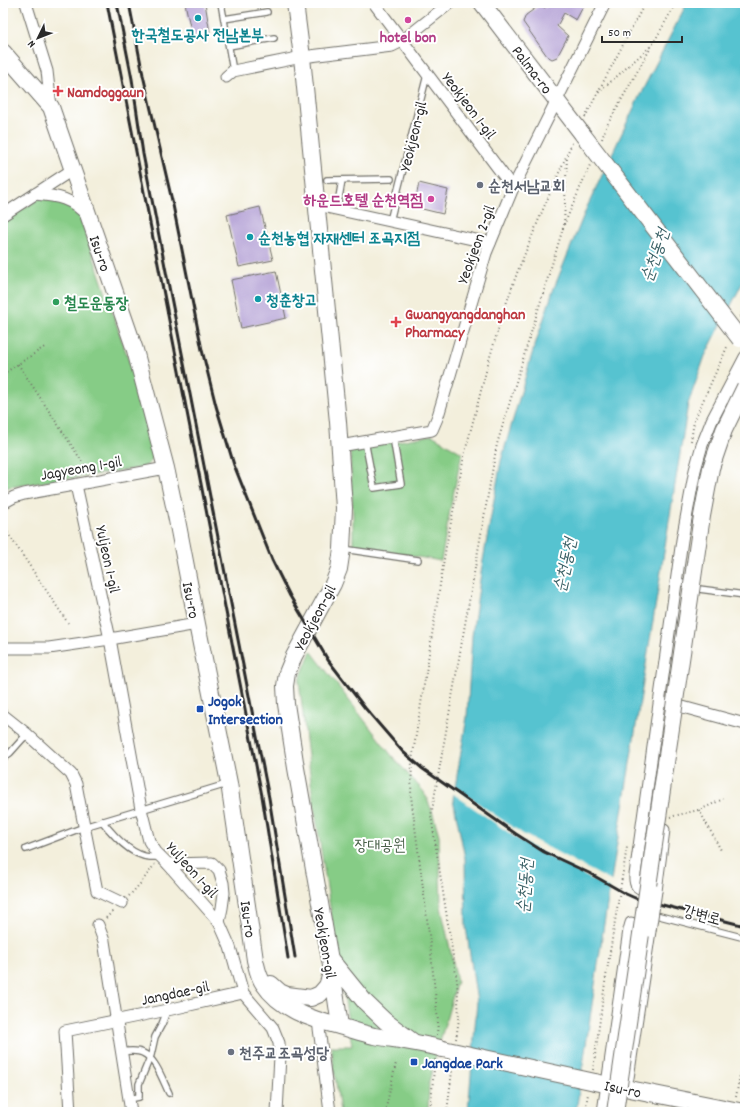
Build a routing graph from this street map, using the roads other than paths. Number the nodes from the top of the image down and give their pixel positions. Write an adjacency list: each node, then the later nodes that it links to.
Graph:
1 (26, 3): 18 (street)
2 (221, 3): 9 (lane)
3 (295, 3): 14 (main road, Yeokjeon-gil)
4 (374, 3): 11 (street, Yeokjeon 1-gil)
5 (450, 3): 11 (street)
6 (482, 3): 17 (main road, Palma-ro)
7 (605, 3): 17 (street, Yeokjeon 2-gil)
8 (267, 12): 9 (lane)
9 (224, 19): 12 (lane)
10 (274, 38): 12 (lane)
11 (402, 41): 14 (street); 16 (street, Yeokjeon 1-gil)
12 (229, 46): 15 (lane)
13 (3, 52): 18 (main road, Isu-ro)
14 (302, 58): 15 (street); 25 (main road, Yeokjeon-gil)
15 (230, 74)
16 (428, 75): 23 (street, Yeokjeon 1-gil); 29 (lane, Yeokjeon-gil)
17 (556, 101): 23 (street, Yeokjeon 2-gil); 31 (main road, Palma-ro, bridge)
18 (51, 107): 19 (main road, Isu-ro)
19 (72, 170): 24 (street); 28 (main road, Isu-ro)
20 (391, 179): 22 (lane)
21 (327, 180): 22 (lane)
22 (342, 180): 26 (lane)
23 (513, 188): 30 (street, Yeokjeon 2-gil)
24 (35, 194): 27 (street); 28 (street)
25 (317, 205): 26 (street); 38 (main road, Yeokjeon-gil)
26 (337, 209): 29 (street)
27 (3, 215)
28 (90, 219): 39 (main road, Isu-ro)
29 (390, 221): 30 (street)
30 (490, 243): 36 (street, Yeokjeon 2-gil)
31 (742, 342)
32 (745, 357): 44 (street)
33 (745, 375): 89 (main road)
34 (745, 387): 90 (main road, bridge)
35 (745, 402): 45 (street)
36 (393, 437): 37 (street, Yeokjeon 2-gil); 37 (lane)
37 (366, 441): 38 (street, Yeokjeon 2-gil)
38 (340, 446): 42 (main road, Yeokjeon-gil)
39 (166, 468): 40 (street, Jagyeong 1-gil); 47 (main road, Isu-ro)
40 (76, 485): 41 (street, Jagyeong 1-gil); 48 (street, Yuljeon 1-gil)
41 (3, 503)
42 (342, 549): 43 (lane); 70 (main road, Yeokjeon-gil)
43 (418, 560)
44 (677, 581): 45 (lane); 50 (street)
45 (699, 589): 46 (lane); 51 (street)
46 (745, 595)
47 (197, 624): 48 (street); 56 (main road, Isu-ro)
48 (110, 639): 49 (street); 57 (street, Yuljeon 1-gil)
49 (3, 648)
50 (660, 701): 51 (street); 62 (street)
51 (681, 707): 53 (street); 62 (street)
52 (3, 715): 54 (street)
53 (745, 724)
54 (27, 734): 55 (lane); 59 (street)
55 (3, 758)
56 (229, 783): 57 (lane); 69 (main road, Isu-ro)
57 (141, 809): 58 (lane); 61 (street, Yuljeon 1-gil)
58 (102, 821): 59 (lane); 61 (lane)
59 (84, 827): 60 (lane); 63 (street)
60 (26, 849)
61 (164, 860): 65 (street, Yuljeon 1-gil); 65 (street)
62 (656, 891): 64 (street, bridge)
63 (122, 903)
64 (652, 914): 67 (street, bridge); 68 (lane, 강변로)
65 (219, 922): 71 (street, Yuljeon 1-gil)
66 (98, 926): 73 (street)
67 (650, 931): 79 (street); 80 (street)
68 (745, 938)
69 (255, 960): 70 (main road); 74 (main road, Isu-ro)
70 (330, 964): 75 (main road, Yeokjeon-gil); 76 (main road)
71 (243, 993): 72 (street, Jangdae-gil); 86 (street)
72 (167, 1010): 73 (street, Jangdae-gil); 78 (lane)
73 (116, 1021): 77 (street); 84 (street, Jangdae-gil)
74 (318, 1021): 75 (main road, Isu-ro); 87 (street)
75 (340, 1026): 76 (main road, Isu-ro)
76 (416, 1044): 79 (main road, Isu-ro, bridge)
77 (121, 1052): 78 (lane); 82 (street)
78 (150, 1058): 81 (lane); 82 (lane)
79 (601, 1084): 80 (main road, Isu-ro); 88 (street)
80 (626, 1089): 83 (main road, Isu-ro); 91 (street)
81 (169, 1092)
82 (129, 1099): 85 (street)
83 (739, 1111)
84 (70, 1112)
85 (131, 1112)
86 (277, 1112)
87 (330, 1112)
88 (603, 1112)
89 (610, 1112)
90 (615, 1112)
91 (623, 1112)

